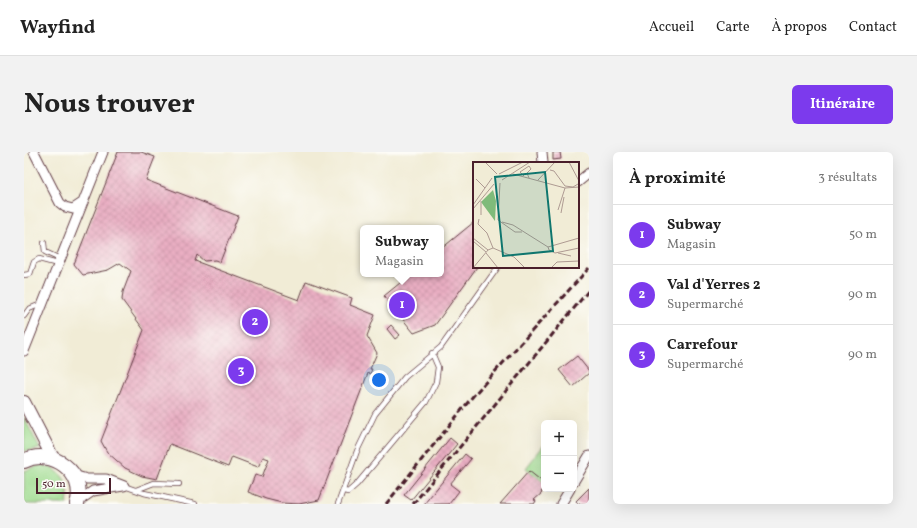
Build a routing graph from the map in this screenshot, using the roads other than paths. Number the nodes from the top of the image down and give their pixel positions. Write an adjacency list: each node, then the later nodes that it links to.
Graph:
1 (34, 152): 7 (street)
2 (103, 152): 7 (street)
3 (542, 152): 4 (street)
4 (543, 162)
5 (589, 173): 6 (street)
6 (579, 181)
7 (83, 202): 9 (street)
8 (44, 243): 9 (lane)
9 (59, 262): 11 (lane); 12 (street)
10 (497, 268): 15 (lane)
11 (24, 276)
12 (42, 304): 13 (lane); 14 (street)
13 (24, 316)
14 (24, 351)
15 (432, 353): 25 (lane); 25 (lane)
16 (24, 402): 18 (main road)
17 (589, 456): 21 (street)
18 (53, 458): 19 (main road); 20 (main road)
19 (24, 461)
20 (73, 475): 23 (street); 27 (main road)
21 (577, 476)
22 (179, 484): 24 (lane)
23 (124, 486): 24 (lane); 27 (street)
24 (136, 490): 28 (lane)
25 (344, 491): 29 (lane)
26 (568, 492): 30 (street)
27 (77, 503)
28 (195, 504)
29 (338, 504)
30 (561, 504)

